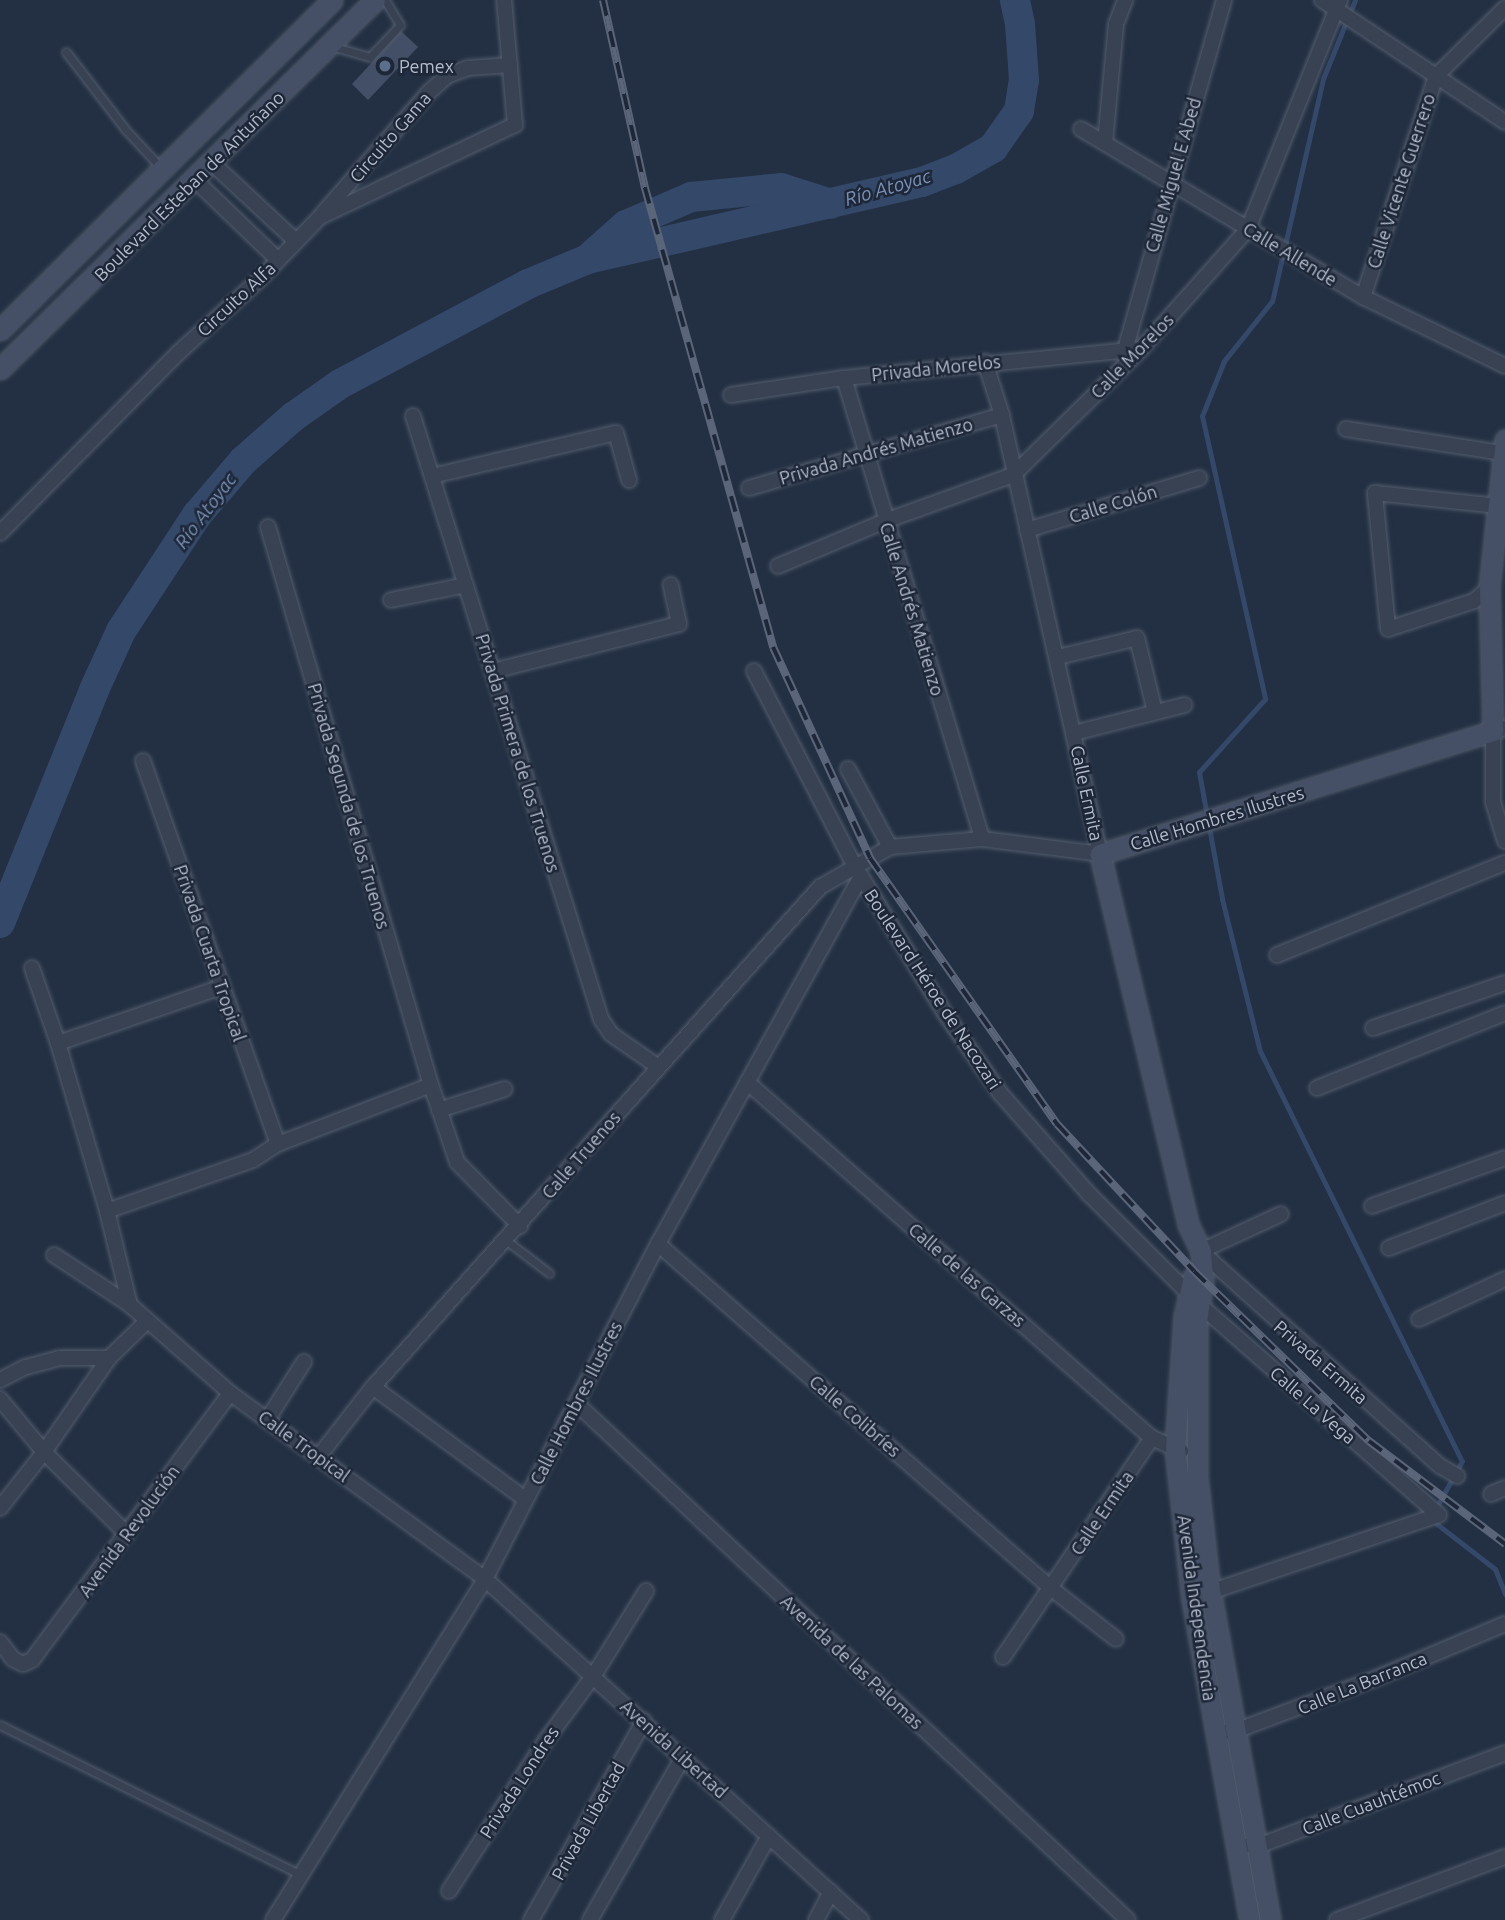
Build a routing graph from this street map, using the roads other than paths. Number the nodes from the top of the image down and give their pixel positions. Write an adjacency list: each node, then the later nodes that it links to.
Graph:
1 (332, 0): 18 (street, Boulevard Esteban de Antuñano)
2 (375, 0): 10 (street, Boulevard Esteban de Antuñano)
3 (385, 0): 10 (lane)
4 (504, 0): 12 (street)
5 (1125, 0): 16 (street)
6 (1224, 0): 20 (street, Calle Miguel E Abed)
7 (1322, 0): 8 (street)
8 (1339, 5): 13 (street); 22 (street, Calle Morelos)
9 (1505, 8): 13 (street, Calle Vicente Guerrero)
10 (330, 46): 17 (street, Boulevard Esteban de Antuñano)
11 (66, 52): 18 (lane)
12 (510, 65): 21 (street, Circuito Gama); 21 (street, Circuito Alfa)
13 (1436, 76): 14 (street); 25 (street, Calle Vicente Guerrero)
14 (1505, 122)
15 (1081, 129): 16 (street, Calle Allende)
16 (1105, 143): 20 (street, Calle Allende)
17 (212, 163): 19 (street, Boulevard Esteban de Antuñano); 23 (street)
18 (163, 170): 26 (street, Boulevard Esteban de Antuñano)
19 (195, 180): 24 (street); 31 (street, Boulevard Esteban de Antuñano)
20 (1171, 181): 22 (street, Calle Allende); 28 (street, Calle Miguel E Abed)
21 (320, 217): 23 (street, Circuito Alfa)
22 (1248, 229): 25 (street, Calle Allende); 27 (street, Calle Morelos)
23 (296, 241): 24 (street, Circuito Alfa)
24 (278, 260): 48 (street, Circuito Alfa)
25 (1363, 298): 30 (street, Calle Allende)
26 (0, 330)
27 (1141, 349): 28 (street, Privada Morelos); 39 (street, Calle Morelos)
28 (1125, 350): 29 (street, Privada Morelos)
29 (985, 362): 32 (street, Privada Morelos); 34 (street, Calle Ermita)
30 (1505, 366)
31 (0, 369)
32 (844, 378): 33 (street, Privada Morelos); 38 (street, Calle Andrés Matienzo)
33 (731, 395)
34 (1002, 415): 38 (street, Privada Andrés Matienzo); 39 (street, Calle Ermita)
35 (413, 416): 40 (street, Privada Primera de los Truenos)
36 (1346, 429): 37 (street)
37 (1504, 446): 44 (street)
38 (866, 455): 43 (street, Privada Andrés Matienzo); 45 (street, Calle Andrés Matienzo)
39 (1013, 475): 45 (street, Calle Morelos); 47 (street, Calle Ermita)
40 (432, 476): 42 (street); 50 (street, Privada Primera de los Truenos)
41 (1199, 478): 47 (street, Calle Colón)
42 (629, 480)
43 (749, 488)
44 (1498, 506): 52 (street); 52 (street)
45 (885, 522): 49 (street, Calle Morelos); 63 (street, Calle Andrés Matienzo)
46 (268, 527): 78 (street, Privada Segunda de los Truenos)
47 (1027, 530): 54 (street, Calle Ermita)
48 (0, 533)
49 (778, 566)
50 (466, 585): 53 (street); 55 (street, Privada Primera de los Truenos)
51 (671, 585): 55 (street)
52 (1489, 588): 59 (street)
53 (391, 600)
54 (1058, 657): 58 (street); 60 (street, Calle Ermita)
55 (493, 671): 76 (street, Privada Primera de los Truenos)
56 (754, 671): 68 (street, Boulevard Héroe de Nacozari)
57 (1185, 705): 58 (street)
58 (1155, 712): 60 (street)
59 (1499, 729): 64 (street); 66 (street, Calle Hombres Ilustres)
60 (1074, 733): 66 (street, Calle Ermita)
61 (143, 761): 72 (street, Privada Cuarta Tropical)
62 (848, 769): 65 (street)
63 (982, 839): 65 (street, Calle Hombres Ilustres); 66 (street, Calle Hombres Ilustres)
64 (1505, 841)
65 (890, 847): 68 (street, Calle Hombres Ilustres)
66 (1100, 854): 91 (street, Calle Ermita)
67 (1505, 863): 69 (street)
68 (857, 870): 76 (street, Calle Truenos); 77 (street, Calle Hombres Ilustres); 96 (street, Boulevard Héroe de Nacozari)
69 (1277, 955)
70 (32, 968): 75 (street)
71 (1505, 983): 74 (street)
72 (222, 987): 75 (street); 82 (street, Privada Cuarta Tropical)
73 (1505, 1013): 79 (street)
74 (1373, 1028)
75 (58, 1043): 86 (street)
76 (657, 1066): 88 (street, Calle Truenos)
77 (747, 1082): 90 (street, Calle Hombres Ilustres); 108 (street, Calle de las Garzas)
78 (430, 1084): 81 (street, Privada Segunda de los Truenos); 82 (street)
79 (1317, 1087)
80 (505, 1089): 81 (street)
81 (439, 1110): 88 (street, Privada Segunda de los Truenos)
82 (278, 1144): 86 (street)
83 (1505, 1158): 85 (street)
84 (1505, 1203): 92 (street)
85 (1372, 1206)
86 (107, 1211): 97 (street)
87 (1281, 1214): 91 (street)
88 (520, 1227): 89 (street, Calle Truenos)
89 (507, 1241): 94 (lane); 103 (street, Calle Truenos)
90 (658, 1244): 106 (street, Calle Hombres Ilustres); 120 (street, Calle Colibríes)
91 (1195, 1247): 96 (street, Calle Ermita); 113 (street, Privada Ermita)
92 (1390, 1248)
93 (54, 1255): 97 (street, Calle Tropical)
94 (549, 1273)
95 (1505, 1279): 98 (street)
96 (1195, 1299): 109 (street, Avenida Independencia); 112 (street, Avenida Independencia); 122 (street, Calle La Vega)
97 (130, 1305): 99 (street, Calle Tropical)
98 (1419, 1319)
99 (147, 1321): 100 (street); 104 (street, Calle Tropical)
100 (109, 1358): 102 (street); 110 (street)
101 (304, 1362): 107 (street)
102 (0, 1380)
103 (373, 1387): 111 (street, Calle Truenos); 116 (street)
104 (230, 1393): 107 (street, Calle Tropical); 118 (street, Avenida Revolución)
105 (0, 1399): 110 (street)
106 (576, 1403): 116 (street, Calle Hombres Ilustres); 147 (street, Avenida de las Palomas)
107 (267, 1420): 111 (street, Calle Tropical)
108 (1152, 1438): 109 (street, Calle de las Garzas); 120 (street, Calle Ermita)
109 (1175, 1448): 112 (street, Calle de las Garzas); 122 (street, Avenida Independencia)
110 (44, 1452): 117 (street); 118 (street)
111 (319, 1456): 119 (street, Calle Tropical)
112 (1195, 1457): 122 (street, Avenida Independencia)
113 (1457, 1476)
114 (1505, 1488): 115 (street)
115 (1491, 1494)
116 (526, 1500): 119 (street, Calle Hombres Ilustres)
117 (0, 1508)
118 (127, 1534): 125 (street, Avenida Revolución)
119 (485, 1579): 127 (street, Avenida Libertad); 138 (street, Calle Hombres Ilustres)
120 (1052, 1589): 124 (street, Calle Colibríes); 126 (street, Calle Ermita)
121 (646, 1591): 127 (street, Privada Londres)
122 (1201, 1595): 130 (street, Avenida Independencia); 131 (street, Avenida Independencia)
123 (1505, 1624): 130 (street, Calle La Barranca)
124 (1116, 1639)
125 (0, 1642)
126 (1003, 1657)
127 (594, 1675): 128 (street, Avenida Libertad); 139 (street, Privada Londres)
128 (644, 1721): 133 (street, Avenida Libertad); 142 (street, Privada Libertad)
129 (0, 1725): 138 (lane)
130 (1238, 1730): 131 (street, Calle La Barranca); 136 (street, Avenida Independencia)
131 (1216, 1733): 135 (street, Avenida Independencia)
132 (1505, 1753): 136 (street, Calle Cuauhtémoc)
133 (683, 1757): 134 (street, Avenida Libertad); 143 (street)
134 (769, 1836): 140 (street, Avenida Libertad); 144 (street)
135 (1237, 1843): 136 (street, Calle Cuauhtémoc); 148 (street, Avenida Independencia)
136 (1258, 1846): 149 (street, Avenida Independencia)
137 (1505, 1857): 150 (street)
138 (301, 1875): 141 (street, Calle Hombres Ilustres)
139 (449, 1891)
140 (831, 1892): 145 (street); 146 (street, Avenida Libertad)
141 (273, 1920)
142 (531, 1920)
143 (590, 1920)
144 (722, 1920)
145 (816, 1920)
146 (861, 1920)
147 (1128, 1920)
148 (1250, 1920)
149 (1270, 1920)
150 (1337, 1920)

